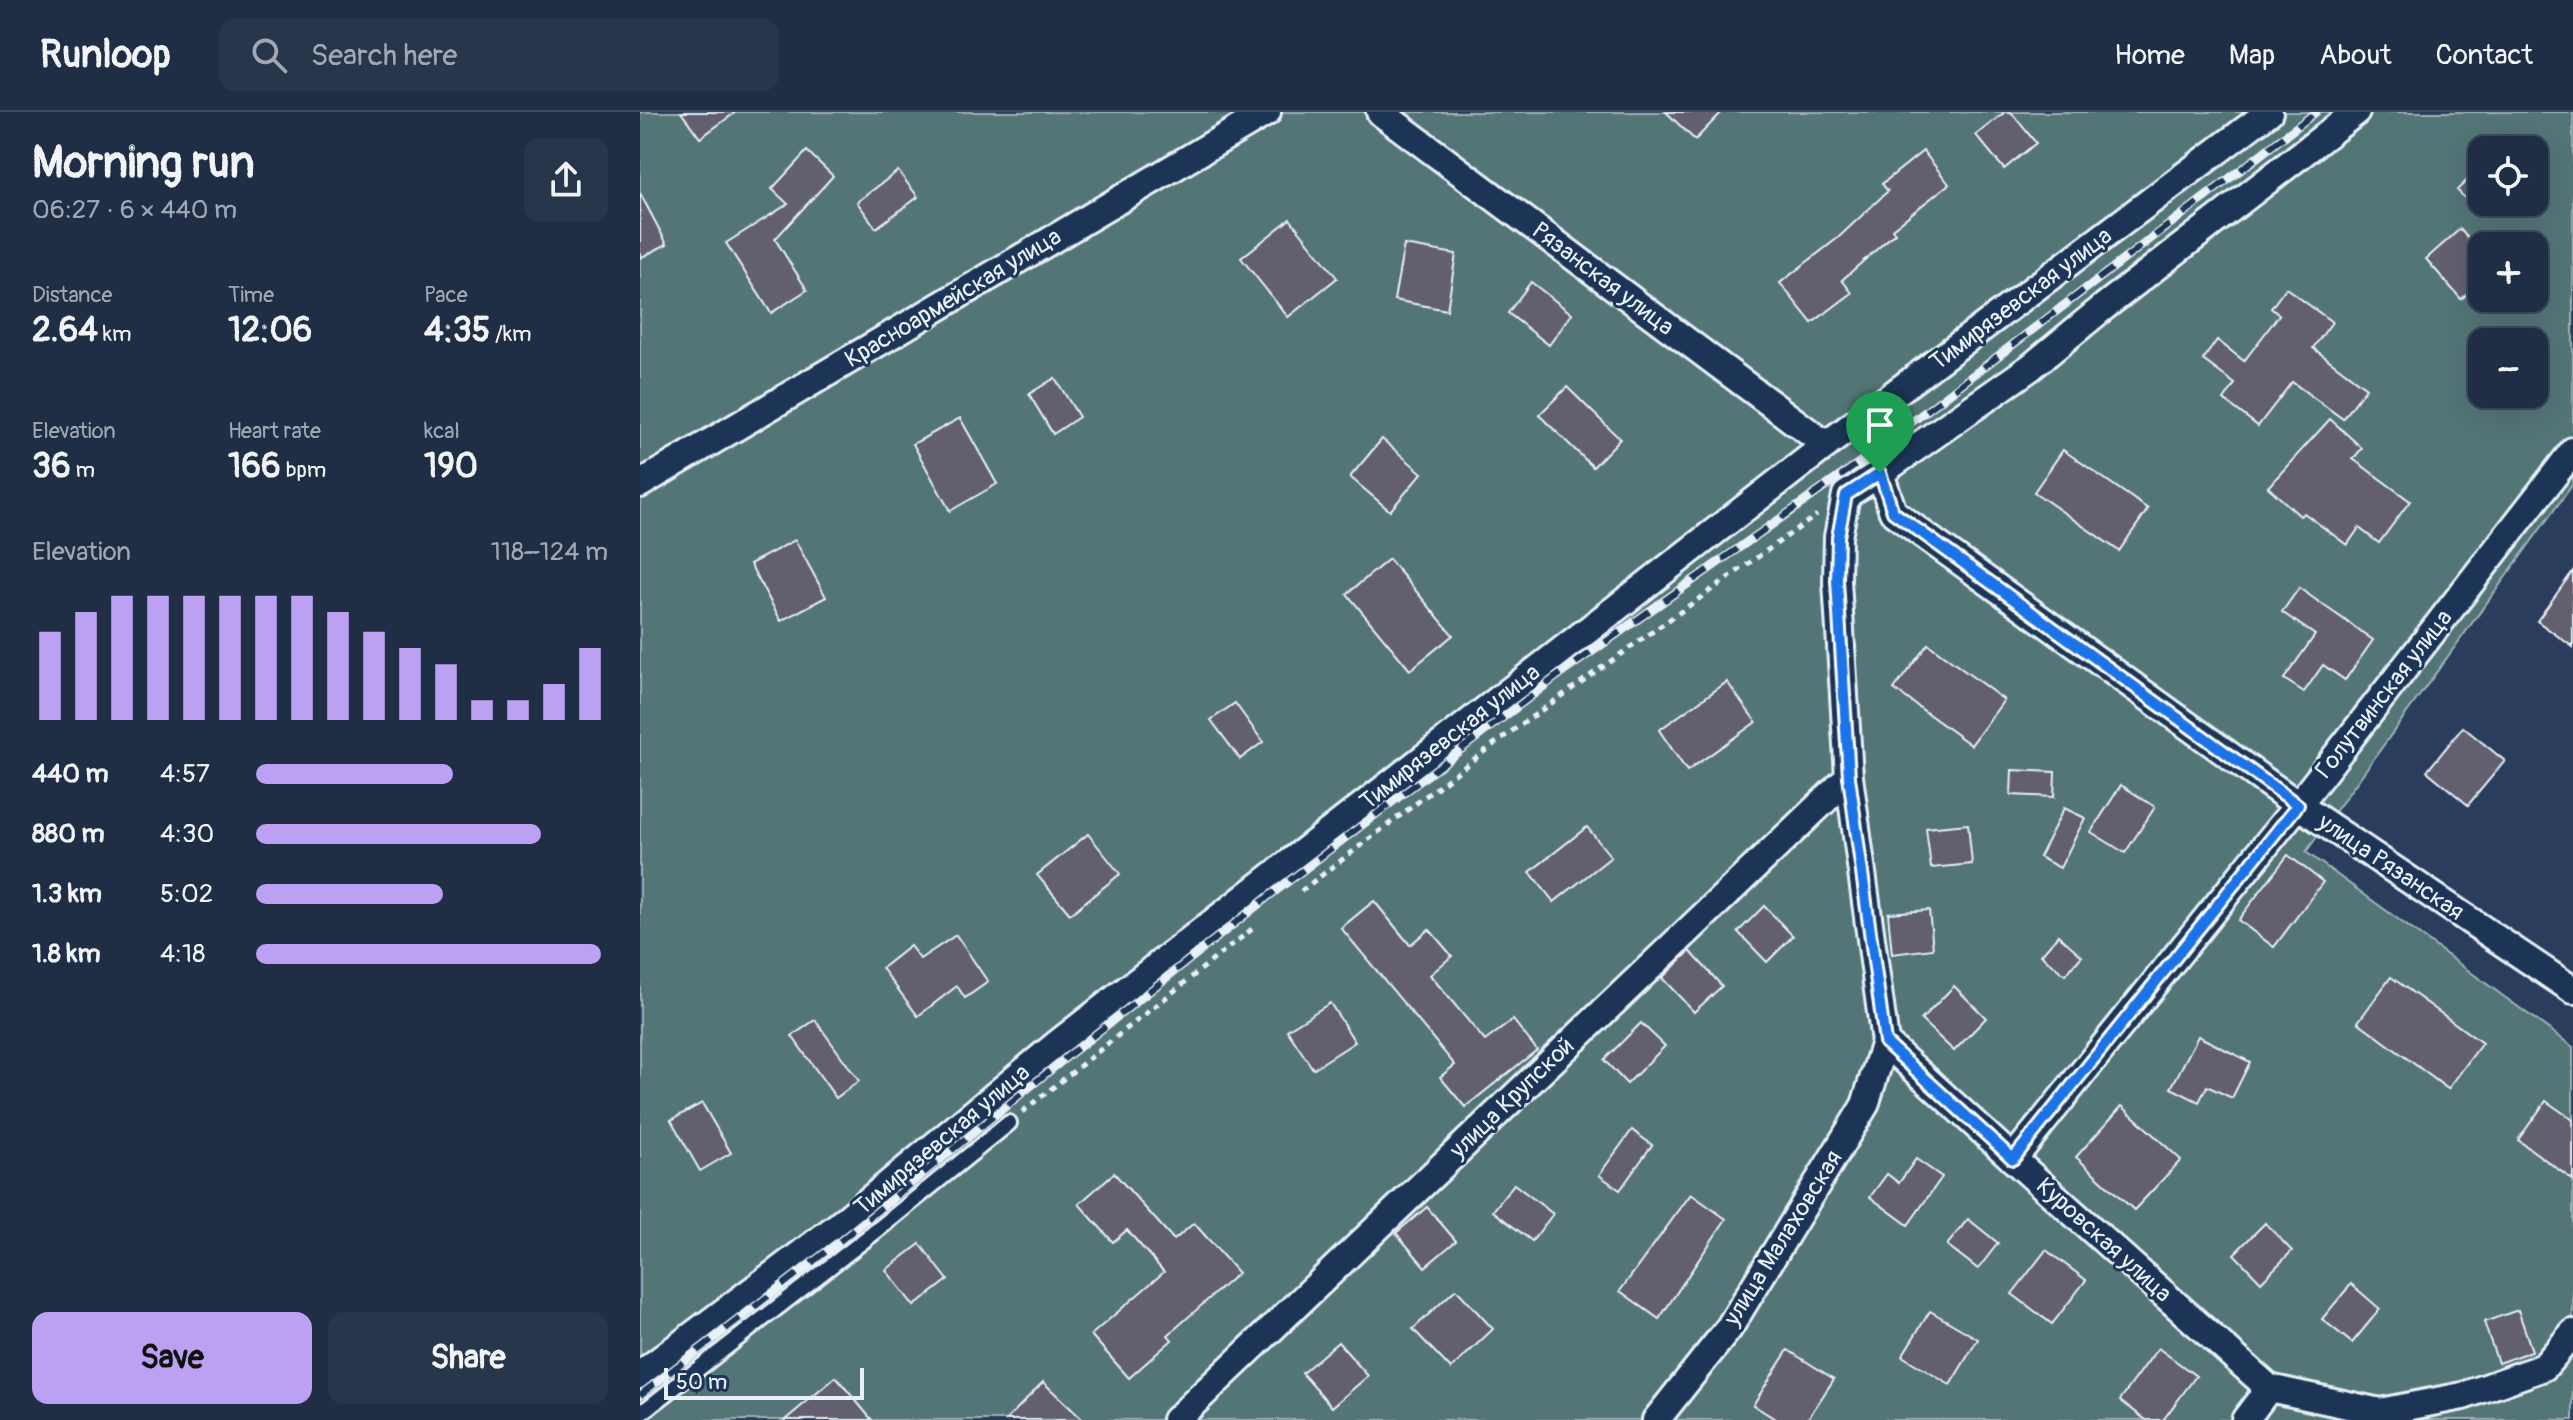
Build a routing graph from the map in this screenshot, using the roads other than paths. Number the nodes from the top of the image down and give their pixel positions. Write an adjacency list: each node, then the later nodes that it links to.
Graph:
1 (1267, 112): 8 (street, Красноармейская улица)
2 (1380, 112): 5 (street, Рязанская улица)
3 (2269, 112): 5 (street, Тимирязевская улица)
4 (2356, 112): 7 (street)
5 (1826, 445): 16 (street, Тимирязевская улица)
6 (2573, 451): 10 (street, Голутвинская улица)
7 (1880, 473): 9 (street); 10 (street, улица Рязанская)
8 (640, 484)
9 (1849, 777): 12 (street); 19 (street, улица Крупской)
10 (2298, 805): 11 (street, улица Рязанская); 14 (street, Голутвинская улица)
11 (2573, 990)
12 (1885, 1042): 14 (street, Куровская улица); 20 (street, улица Малаховская)
13 (1009, 1123): 18 (lane, Тимирязевская улица)
14 (2013, 1159): 17 (street, Куровская улица)
15 (2573, 1333): 17 (street)
16 (640, 1375)
17 (2269, 1388): 21 (street)
18 (640, 1414)
19 (1176, 1420)
20 (1656, 1420)
21 (2245, 1420)

